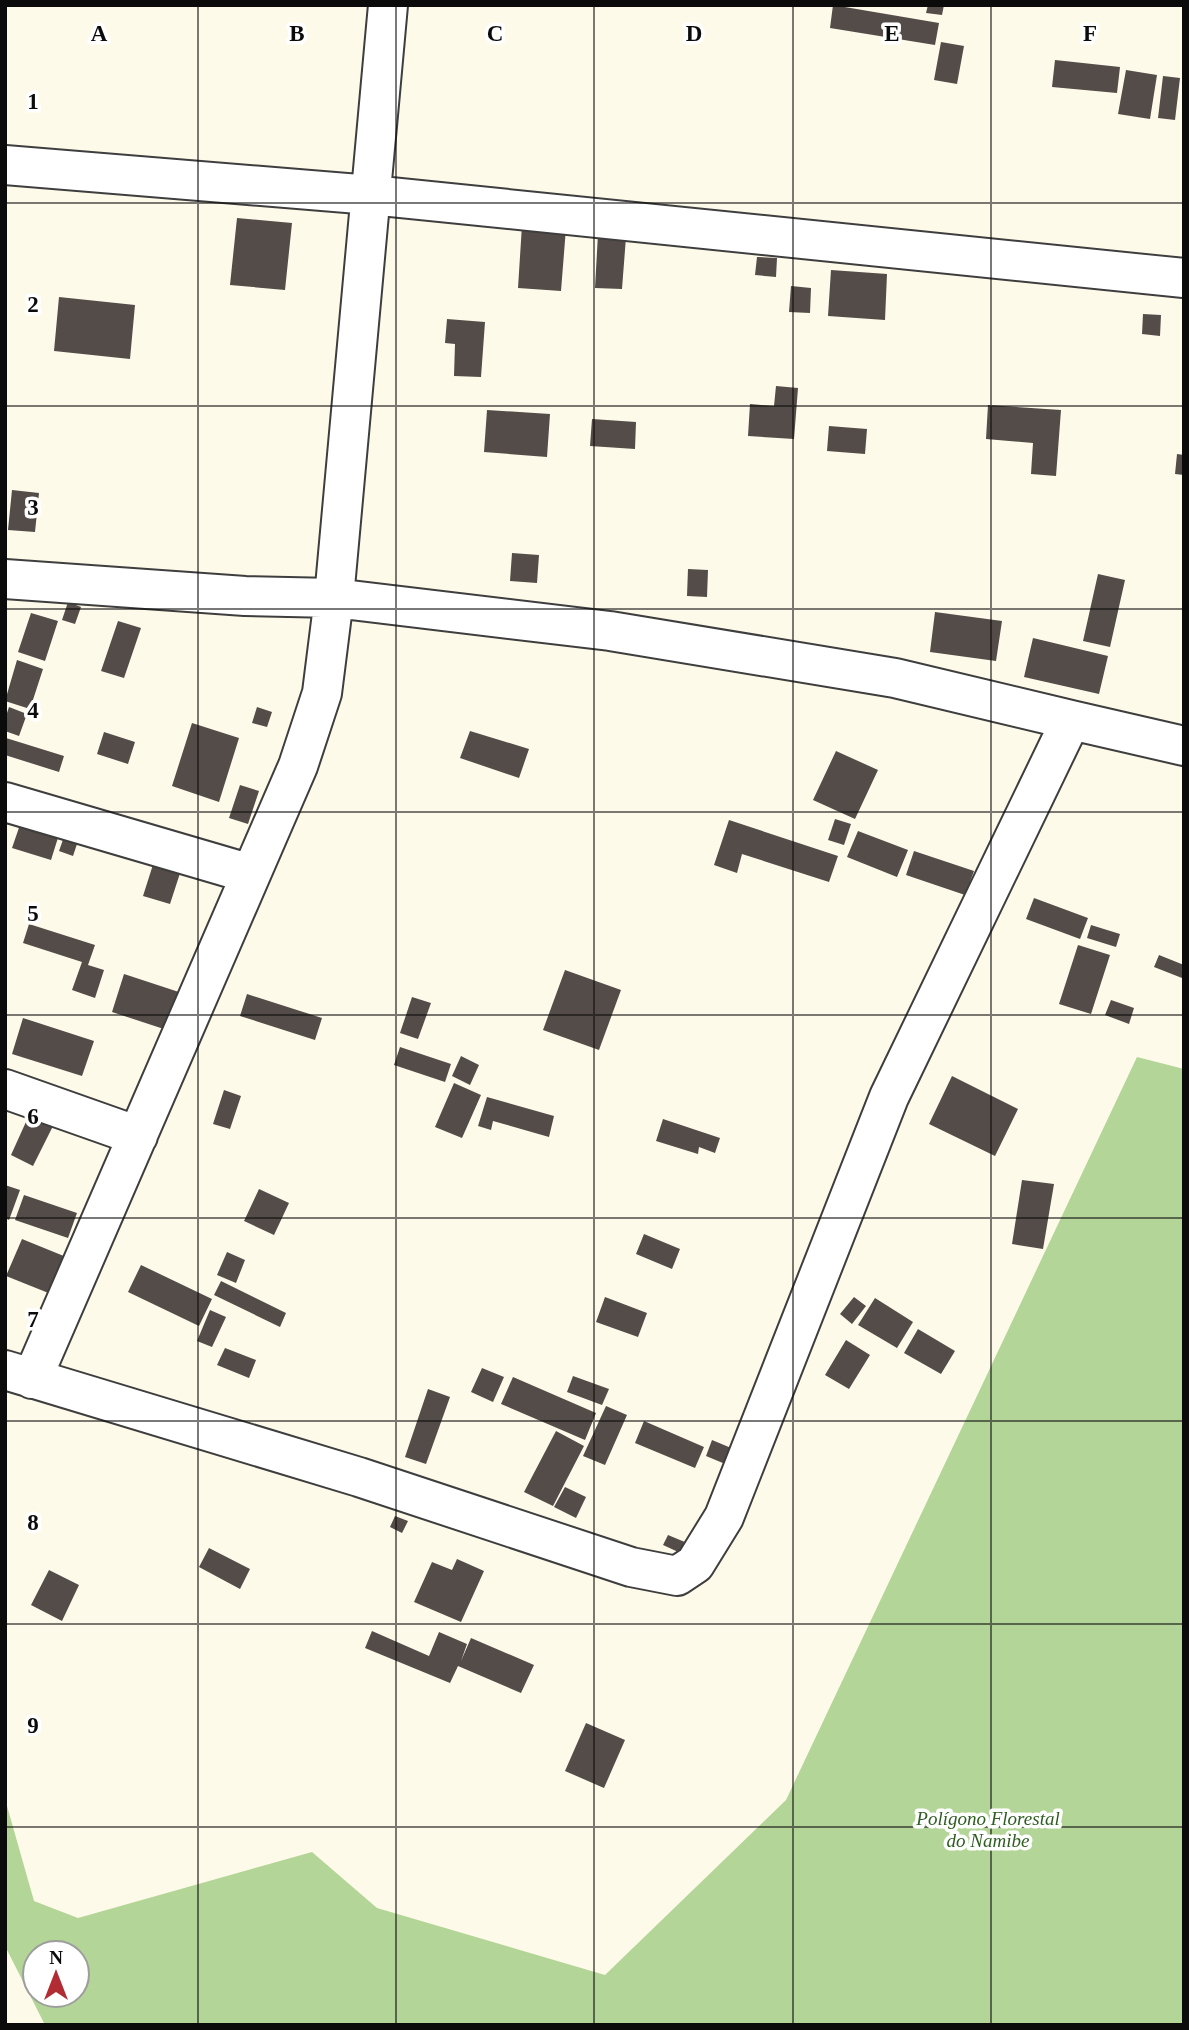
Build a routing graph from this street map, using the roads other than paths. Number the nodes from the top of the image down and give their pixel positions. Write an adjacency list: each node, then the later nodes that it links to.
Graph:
1 (388, 5): 3 (street)
2 (5, 165): 3 (street)
3 (371, 195): 4 (street); 6 (street)
4 (1184, 278)
5 (5, 579): 6 (street)
6 (334, 598): 7 (street); 10 (street)
7 (1071, 720): 8 (street); 13 (street)
8 (1184, 746)
9 (5, 802): 10 (street)
10 (251, 874): 12 (street)
11 (5, 1089): 12 (street)
12 (138, 1136): 13 (street)
13 (19, 1374)

